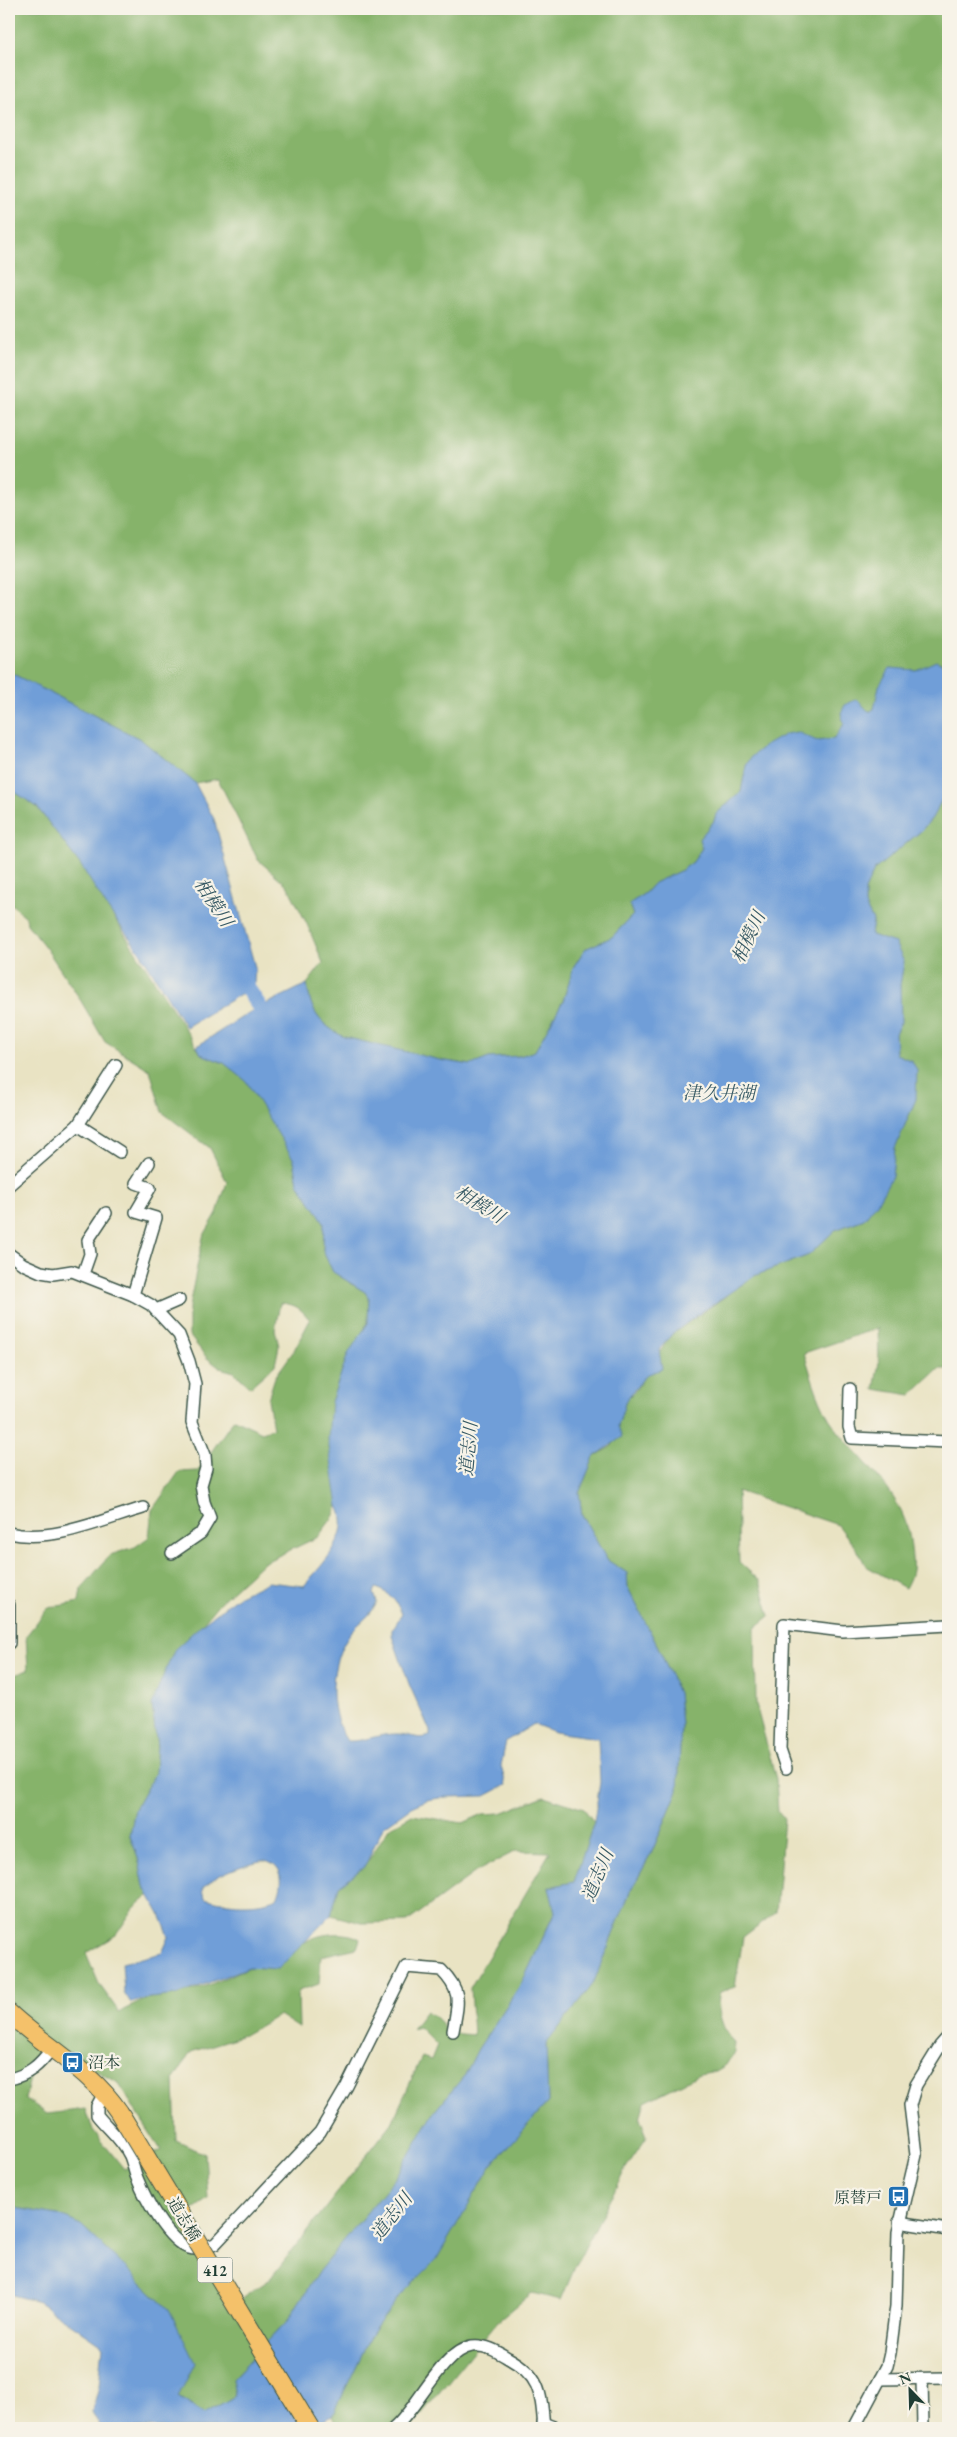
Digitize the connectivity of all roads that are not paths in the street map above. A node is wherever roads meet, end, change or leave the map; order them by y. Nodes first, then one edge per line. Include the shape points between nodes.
1 (116, 1065) dead end
2 (78, 1125) junction
3 (120, 1152) dead end
4 (149, 1163) dead end
5 (9, 1185) edge
6 (106, 1213) dead end
7 (9, 1254) edge
8 (83, 1274) junction
9 (133, 1295) junction
10 (179, 1300) dead end
11 (156, 1310) junction
12 (850, 1389) dead end
13 (948, 1442) edge
14 (143, 1508) dead end
15 (9, 1533) edge
16 (172, 1553) dead end
17 (9, 1605) edge
18 (948, 1625) edge
19 (9, 1643) edge
20 (786, 1768) dead end
21 (9, 2013) edge
22 (453, 2032) dead end
23 (948, 2038) edge
24 (51, 2049) junction
25 (9, 2079) edge
26 (104, 2093) junction
27 (899, 2222) junction
28 (948, 2230) edge
29 (922, 2378) junction
30 (948, 2378) edge
31 (880, 2379) junction
32 (544, 2426) edge
33 (310, 2428) edge
34 (394, 2428) edge
35 (556, 2428) edge
36 (854, 2428) edge
37 (923, 2428) edge

1 - 2 street
2 - 3 street
2 - 5 street
4 - 9 street via 136,1183 150,1188 136,1212 156,1218
6 - 8 street via 88,1240 90,1254
7 - 8 street via 22,1264 42,1272
8 - 9 street
9 - 11 street
10 - 11 street
11 - 16 street via 179,1335 195,1384 192,1422 205,1455 206,1468 200,1485 210,1518 201,1533
12 - 13 street via 849,1427 852,1438
14 - 15 street via 68,1530 39,1534
17 - 19 street
18 - 20 street via 843,1631 784,1624 780,1750
21 - 24 highway, 412
22 - 26 street via 458,1996 450,1979 441,1970 406,1967 347,2086 320,2132 215,2244 202,2249 188,2248 172,2237 151,2206 130,2157 117,2135 97,2114 97,2106
23 - 27 street via 927,2066 913,2095 910,2114 916,2156
24 - 25 street via 43,2062 24,2076
24 - 26 highway, 412
26 - 33 highway, 道志橋 / 412, bridge via 119,2112
27 - 28 street
27 - 31 street via 896,2306 887,2366
29 - 30 street
29 - 31 street
29 - 37 street
31 - 36 street
32 - 34 street via 540,2394 529,2372 498,2352 474,2346 461,2350 447,2363
32 - 35 street

